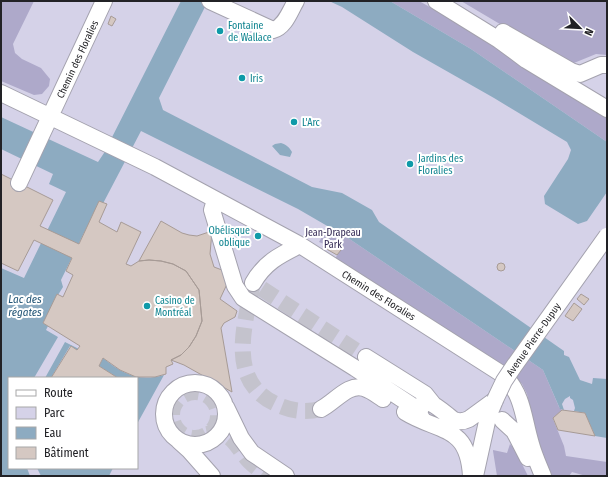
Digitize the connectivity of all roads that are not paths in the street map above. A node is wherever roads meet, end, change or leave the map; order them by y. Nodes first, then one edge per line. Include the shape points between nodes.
1 (104, 1) edge
2 (436, 1) edge
3 (450, 1) edge
4 (296, 2) edge
5 (215, 4) edge
6 (502, 37) junction
7 (607, 65) edge
8 (1, 93) edge
9 (607, 109) edge
10 (48, 120) junction
11 (19, 183) dead end
12 (215, 200) junction
13 (607, 236) edge
14 (300, 245) junction
15 (253, 283) dead end
16 (366, 357) tunnel mouth
17 (495, 400) junction
18 (223, 401) junction
19 (321, 409) tunnel mouth
20 (426, 412) junction
21 (502, 420) dead end
22 (173, 436) junction
23 (480, 452) junction
24 (542, 474) edge
25 (212, 476) edge
26 (286, 476) edge
27 (471, 476) edge
28 (475, 476) edge
29 (486, 476) edge

1 - 10 street, Chemin des Floralies
2 - 6 street
3 - 6 street via 468,9
4 - 5 street via 279,29 273,30
6 - 7 street via 580,74
6 - 9 street via 526,60
8 - 10 street
10 - 11 street, Chemin des Floralies
10 - 12 street, Chemin des Floralies via 95,138
12 - 14 street, Chemin des Floralies
12 - 20 street via 212,210 235,286 243,298
13 - 17 street, Avenue Pierre-Dupuy, bridge via 514,366
14 - 15 street via 271,261
14 - 24 street, Chemin des Floralies via 505,376 520,398 531,446
16 - 20 street via 425,394
17 - 20 street via 469,419 458,421
17 - 23 street, Avenue Pierre-Dupuy
18 - 22 street via 226,407 226,420 216,438 198,445 184,444
18 - 22 street via 218,393 201,383 194,382 177,389 166,403 164,412 165,421
18 - 26 street via 252,453
19 - 20 street via 350,388 358,387 368,390 407,414
20 - 27 street via 464,446
21 - 24 street via 514,431 526,454
22 - 25 street
23 - 28 street, Avenue Pierre-Dupuy
23 - 29 street, Avenue Pierre-Dupuy

